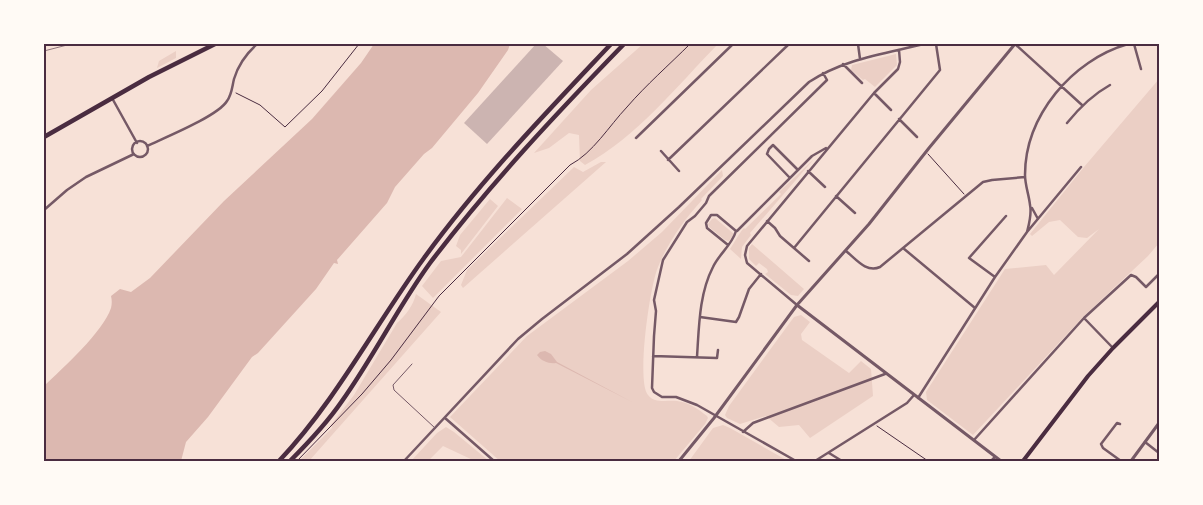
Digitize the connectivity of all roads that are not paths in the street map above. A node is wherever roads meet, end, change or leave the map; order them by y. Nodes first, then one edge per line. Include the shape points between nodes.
1 (215, 44) edge
2 (257, 44) edge
3 (611, 44) edge
4 (624, 44) edge
5 (733, 44) edge
6 (789, 44) edge
7 (858, 44) edge
8 (924, 44) edge
9 (936, 44) edge
10 (1015, 44) edge
11 (1128, 44) edge
12 (1134, 44) edge
13 (899, 50) junction
14 (860, 59) junction
15 (842, 64) junction
16 (1141, 69) dead end
17 (823, 73) junction
18 (862, 82) dead end
19 (1110, 85) dead end
20 (1062, 86) junction
21 (874, 93) junction
22 (112, 98) junction
23 (1082, 105) junction
24 (891, 110) dead end
25 (900, 118) junction
26 (1067, 123) dead end
27 (44, 137) edge
28 (917, 137) dead end
29 (636, 138) dead end
30 (137, 143) junction
31 (147, 146) junction
32 (829, 146) junction
33 (661, 150) dead end
34 (134, 154) junction
35 (668, 160) junction
36 (1081, 167) dead end
37 (798, 170) junction
38 (679, 171) dead end
39 (808, 171) junction
40 (1025, 177) junction
41 (790, 178) junction
42 (825, 187) dead end
43 (836, 196) junction
44 (1031, 207) junction
45 (44, 210) edge
46 (855, 213) dead end
47 (1006, 216) dead end
48 (1038, 219) junction
49 (767, 221) junction
50 (736, 232) junction
51 (1027, 232) junction
52 (728, 245) junction
53 (794, 248) junction
54 (903, 248) junction
55 (846, 251) junction
56 (809, 261) dead end
57 (761, 274) junction
58 (1159, 274) edge
59 (995, 277) junction
60 (1159, 302) edge
61 (796, 305) junction
62 (975, 308) junction
63 (700, 316) junction
64 (1084, 318) junction
65 (1113, 348) junction
66 (718, 350) dead end
67 (653, 356) junction
68 (697, 357) junction
69 (412, 364) dead end
70 (885, 374) junction
71 (914, 395) junction
72 (918, 398) junction
73 (715, 416) junction
74 (444, 418) junction
75 (1159, 423) edge
76 (1120, 424) dead end
77 (435, 428) junction
78 (743, 432) junction
79 (974, 440) junction
80 (1145, 442) junction
81 (829, 453) junction
82 (1159, 454) edge
83 (995, 456) junction
84 (279, 461) edge
85 (290, 461) edge
86 (404, 461) edge
87 (494, 461) edge
88 (679, 461) edge
89 (796, 461) edge
90 (815, 461) edge
91 (842, 461) edge
92 (991, 461) edge
93 (1001, 461) edge
94 (1023, 461) edge
95 (1121, 461) edge
96 (1131, 461) edge

1 - 22 main road
2 - 31 street via 239,65 232,92 217,112
3 - 84 main road via 507,154 460,211 399,292 323,408
4 - 85 main road via 535,138 472,211 411,290 342,401
5 - 29 street
6 - 35 street
7 - 14 street
8 - 13 street
9 - 25 street via 940,70
10 - 20 street
10 - 55 street
11 - 20 street via 1104,53 1082,67
12 - 16 street
13 - 14 street
13 - 21 street via 898,69
14 - 15 street
15 - 17 street
15 - 18 street
17 - 67 street via 827,80 709,196 687,222 663,260 654,300
17 - 74 street via 809,82 627,254 518,339
19 - 23 street
20 - 23 street
20 - 40 street via 1037,123 1026,158
21 - 24 street
21 - 32 street
22 - 27 main road
22 - 30 street
23 - 26 street
25 - 28 street
25 - 43 street
30 - 31 street
30 - 34 street via 133,146
31 - 34 street via 148,151 143,157
32 - 37 street
32 - 39 street
33 - 35 street
34 - 45 street via 86,177
35 - 38 street
36 - 48 street
37 - 41 street
37 - 41 street via 773,145 769,149 767,154
39 - 42 street
39 - 49 street
40 - 44 street
40 - 54 street via 983,182
41 - 50 street
43 - 46 street
43 - 53 street
44 - 48 street
44 - 51 street
47 - 59 street via 969,258
48 - 51 street
49 - 53 street
49 - 57 street via 745,250 747,263
50 - 52 street
50 - 52 street via 717,215 711,215 706,222 707,228
51 - 59 street
52 - 63 street via 713,265
53 - 56 street
54 - 55 street via 874,270
54 - 62 street
55 - 61 street
57 - 61 street
57 - 63 street via 749,289 736,322
58 - 64 street via 1146,287 1131,275
59 - 62 street
60 - 65 main road
61 - 70 street
61 - 73 street
62 - 72 street
63 - 68 street
64 - 65 street
64 - 79 street
65 - 94 main road
66 - 68 street via 717,358
67 - 68 street
67 - 73 street via 654,392 697,405
69 - 77 lane via 393,385 394,390
70 - 71 street
70 - 78 street via 753,424
71 - 72 street
71 - 81 street via 907,403
72 - 79 street
73 - 78 street
73 - 88 street
74 - 77 street
74 - 87 street
75 - 80 street
76 - 95 street via 1117,423 1101,444
77 - 86 street
78 - 89 street
79 - 83 street
80 - 82 street
80 - 96 street
81 - 90 street
81 - 91 street
83 - 92 street
83 - 93 street

